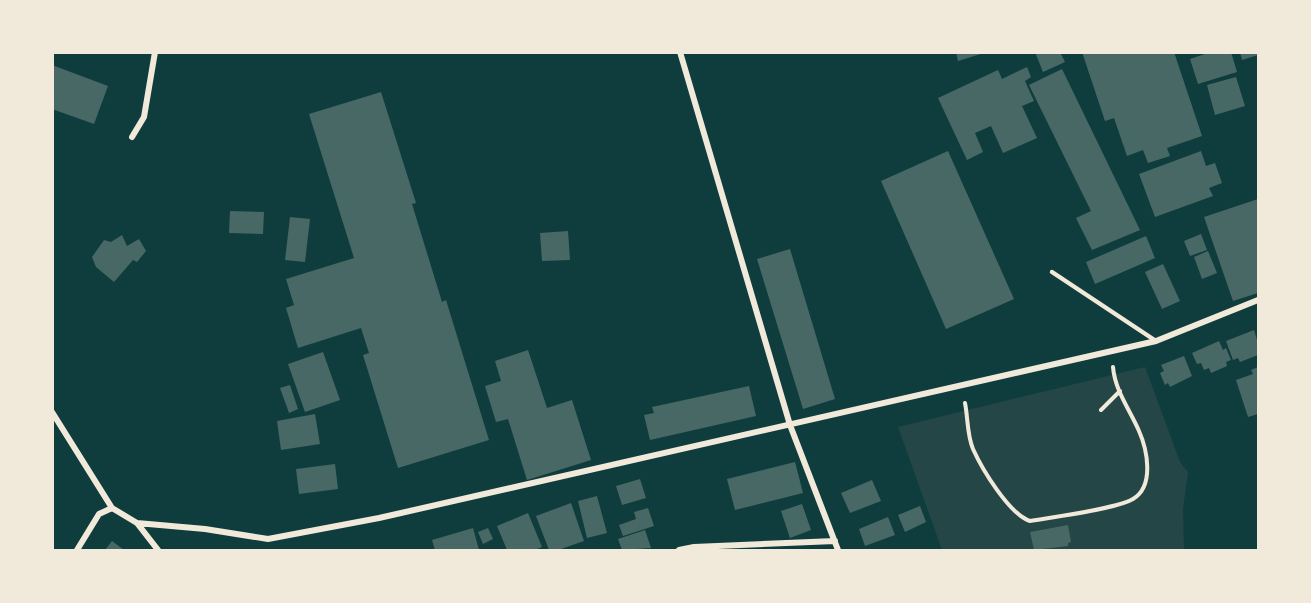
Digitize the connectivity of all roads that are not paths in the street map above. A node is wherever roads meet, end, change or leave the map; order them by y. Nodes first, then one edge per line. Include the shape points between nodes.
1 (155, 52) edge
2 (680, 52) edge
3 (132, 137) dead end
4 (1052, 272) dead end
5 (1258, 300) edge
6 (1156, 341) junction
7 (52, 412) edge
8 (790, 425) junction
9 (112, 508) junction
10 (136, 523) junction
11 (834, 541) junction
12 (76, 550) edge
13 (158, 550) edge
14 (679, 550) edge
15 (838, 550) edge

1 - 3 street via 144,117
2 - 8 street
4 - 6 lane
5 - 6 street
6 - 8 street
7 - 9 street
8 - 10 street via 379,518 268,539
8 - 11 street
9 - 10 street
9 - 12 street via 99,514
10 - 13 street
11 - 14 street
11 - 15 street

